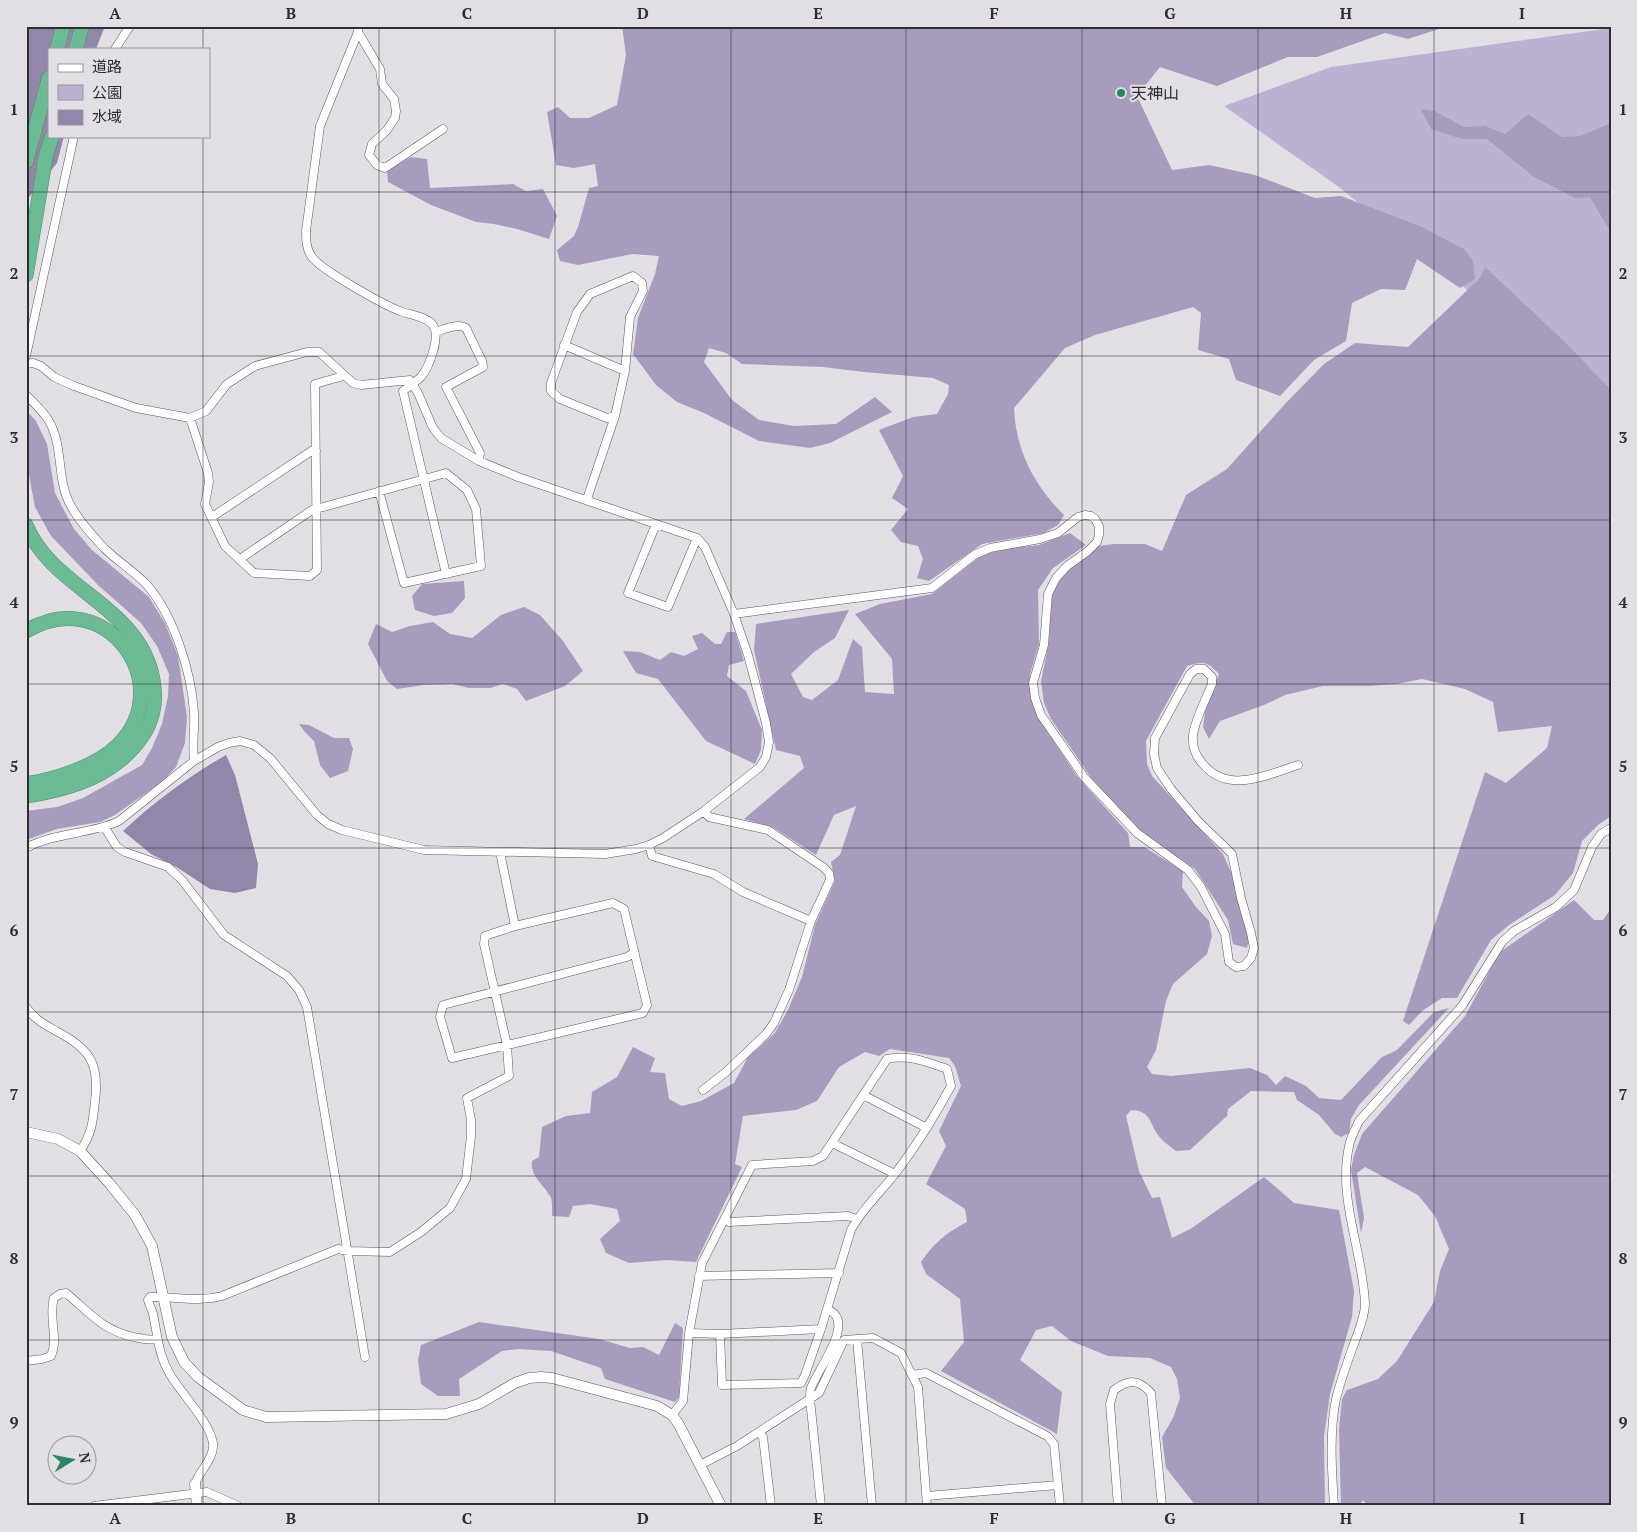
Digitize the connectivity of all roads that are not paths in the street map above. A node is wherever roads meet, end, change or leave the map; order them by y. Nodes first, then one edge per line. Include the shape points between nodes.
1 (63, 26) edge
2 (82, 26) edge
3 (130, 26) edge
4 (358, 29) edge
5 (57, 48) edge
6 (76, 48) edge
7 (116, 48) edge
8 (48, 82) edge
9 (443, 129) dead end
10 (51, 138) edge
11 (74, 138) edge
12 (46, 155) junction
13 (26, 162) edge
14 (26, 236) edge
15 (26, 275) edge
16 (436, 332) junction
17 (564, 345) junction
18 (26, 356) edge
19 (26, 364) edge
20 (625, 371) junction
21 (343, 374) junction
22 (413, 384) junction
23 (26, 395) edge
24 (615, 416) junction
25 (190, 418) junction
26 (316, 451) junction
27 (479, 461) junction
28 (424, 479) junction
29 (379, 491) junction
30 (587, 499) junction
31 (316, 509) junction
32 (212, 517) junction
33 (656, 524) junction
34 (26, 525) edge
35 (698, 538) junction
36 (240, 559) junction
37 (446, 574) junction
38 (734, 614) junction
39 (26, 631) edge
40 (194, 761) junction
41 (1298, 765) dead end
42 (26, 784) edge
43 (26, 796) edge
44 (704, 811) junction
45 (105, 828) junction
46 (1611, 828) edge
47 (649, 845) junction
48 (26, 848) edge
49 (500, 852) junction
50 (811, 921) junction
51 (516, 926) junction
52 (634, 953) junction
53 (496, 991) junction
54 (26, 1008) edge
55 (507, 1045) junction
56 (703, 1090) dead end
57 (863, 1095) junction
58 (927, 1128) junction
59 (26, 1132) edge
60 (832, 1143) junction
61 (80, 1151) junction
62 (895, 1174) junction
63 (725, 1219) junction
64 (856, 1219) junction
65 (348, 1251) junction
66 (839, 1273) junction
67 (699, 1276) junction
68 (162, 1297) junction
69 (827, 1309) junction
70 (821, 1329) junction
71 (689, 1333) junction
72 (720, 1334) junction
73 (156, 1339) junction
74 (857, 1339) junction
75 (365, 1357) dead end
76 (26, 1361) edge
77 (912, 1375) junction
78 (810, 1399) junction
79 (672, 1415) junction
80 (759, 1432) junction
81 (700, 1465) junction
82 (1058, 1485) junction
83 (195, 1489) junction
84 (926, 1496) junction
85 (136, 1503) edge
86 (94, 1506) edge
87 (197, 1506) edge
88 (238, 1506) edge
89 (721, 1506) edge
90 (771, 1506) edge
91 (821, 1506) edge
92 (872, 1506) edge
93 (927, 1506) edge
94 (1060, 1506) edge
95 (1118, 1506) edge
96 (1162, 1506) edge
97 (1334, 1506) edge

1 - 5 highway
2 - 6 highway
3 - 7 street
4 - 9 street via 380,69 382,84 394,98 396,111 387,130 372,144 369,154 377,165 385,168
4 - 16 street via 320,126 306,231 307,248 327,271 398,310 428,321
8 - 13 highway
10 - 12 highway
11 - 18 street
12 - 14 highway
12 - 15 highway
16 - 22 street via 427,368
16 - 27 street via 463,326 482,361 483,367 446,388 480,453
17 - 20 street
17 - 20 street via 576,312 590,294 633,276 642,283 642,291 630,317
17 - 24 street via 551,391 560,399 607,418
19 - 25 street via 41,366 54,377 74,386 136,408
20 - 24 street
21 - 22 street via 361,385 401,380 410,380
21 - 25 street via 319,352 265,362 235,378 206,411
21 - 26 street via 315,384
22 - 27 street via 441,438
22 - 28 street via 403,391
23 - 40 street via 49,422 56,440 62,481 70,504 82,523 146,584 171,622 180,642 194,711
24 - 30 street
25 - 32 street via 208,473 205,504
26 - 31 street
26 - 32 street
27 - 30 street
28 - 29 street
28 - 37 street
28 - 37 street via 446,473 467,490 476,509 481,566
29 - 31 street
29 - 37 street via 404,583
30 - 33 street
31 - 36 street
31 - 36 street via 316,570 310,576 254,573
32 - 36 street via 225,546
33 - 35 street
33 - 35 street via 628,593 668,607
34 - 43 highway via 52,564 123,622 148,658 155,695 147,729 136,746 118,763 79,784
35 - 38 street
38 - 41 street via 932,588 974,555 990,548 1058,533 1078,517 1091,516 1099,526 1097,542 1066,566 1048,594 1044,645 1033,682 1035,698 1042,716 1084,777 1137,833 1188,870 1201,887 1226,934 1229,962 1236,967 1244,966 1254,948 1232,854 1198,821 1157,768 1155,738 1190,674 1196,669 1204,669 1212,677 1212,684 1194,732 1193,744 1196,756 1205,768 1215,776 1248,781
38 - 44 street via 748,655 769,742 760,767
39 - 42 highway via 45,622 77,618 108,629 125,647 136,668 140,699 137,717 119,745 104,756 60,776
40 - 45 street via 119,821
40 - 49 street via 229,743 240,741 254,745 270,758 328,824 424,850
44 - 47 street
44 - 50 street via 709,818 768,830 823,867 830,880
45 - 48 street via 53,837
45 - 65 street via 117,847 125,852 168,867 182,880 224,935 287,976 299,990 306,1007
46 - 97 street via 1601,834 1592,847 1574,890 1556,907 1514,931 1502,942 1462,1006 1359,1121 1350,1142 1346,1181 1348,1203 1365,1307 1336,1401 1331,1453
47 - 49 street via 605,854
47 - 50 street via 652,856 714,874 743,892
49 - 51 street
50 - 56 street via 789,990 774,1023 726,1072
51 - 52 street via 612,903 624,909
51 - 53 street via 485,936 484,944
52 - 53 street via 627,958
52 - 55 street via 647,1005 643,1013
53 - 55 street
53 - 55 street via 443,1005 440,1017 452,1058
54 - 61 street via 39,1022 84,1050 94,1067 97,1086 93,1121 89,1139
55 - 65 street via 509,1076 467,1098 471,1136 466,1179 450,1208 390,1252
57 - 58 street
57 - 58 street via 887,1059 923,1060 947,1069 951,1086
57 - 60 street
58 - 62 street
59 - 61 street via 58,1139
60 - 62 street
60 - 63 street via 823,1156 813,1161 752,1166
61 - 68 street via 115,1190 145,1232 152,1246
62 - 64 street
63 - 64 street via 728,1222 848,1216
63 - 67 street via 702,1263
64 - 66 street
65 - 68 street via 338,1249 210,1299
65 - 75 street
66 - 67 street
66 - 69 street
67 - 71 street
68 - 73 street via 150,1297 148,1300
68 - 79 street via 172,1337 184,1362 198,1377 243,1410 266,1417 446,1414 479,1404 515,1383 541,1377 657,1406
69 - 70 street
69 - 78 street via 835,1313 838,1328 810,1389
70 - 72 street
70 - 72 street via 801,1383 722,1385
71 - 72 street
71 - 79 street via 683,1401
73 - 76 street via 118,1333 96,1320 66,1293 60,1294 51,1305 54,1350 51,1356
73 - 83 street via 170,1375 208,1430 214,1445 208,1462 197,1476
74 - 77 street via 873,1338 901,1353
74 - 78 street via 844,1340 819,1393
74 - 92 street
77 - 82 street via 926,1373 1047,1436 1054,1444
77 - 84 street via 918,1387
78 - 80 street
78 - 91 street
79 - 81 street
80 - 81 street
80 - 90 street
81 - 89 street
82 - 84 street
82 - 94 street
83 - 85 street
83 - 87 street
83 - 88 street
84 - 93 street
85 - 86 street
95 - 96 street via 1110,1404 1114,1390 1128,1382 1138,1382 1151,1392

